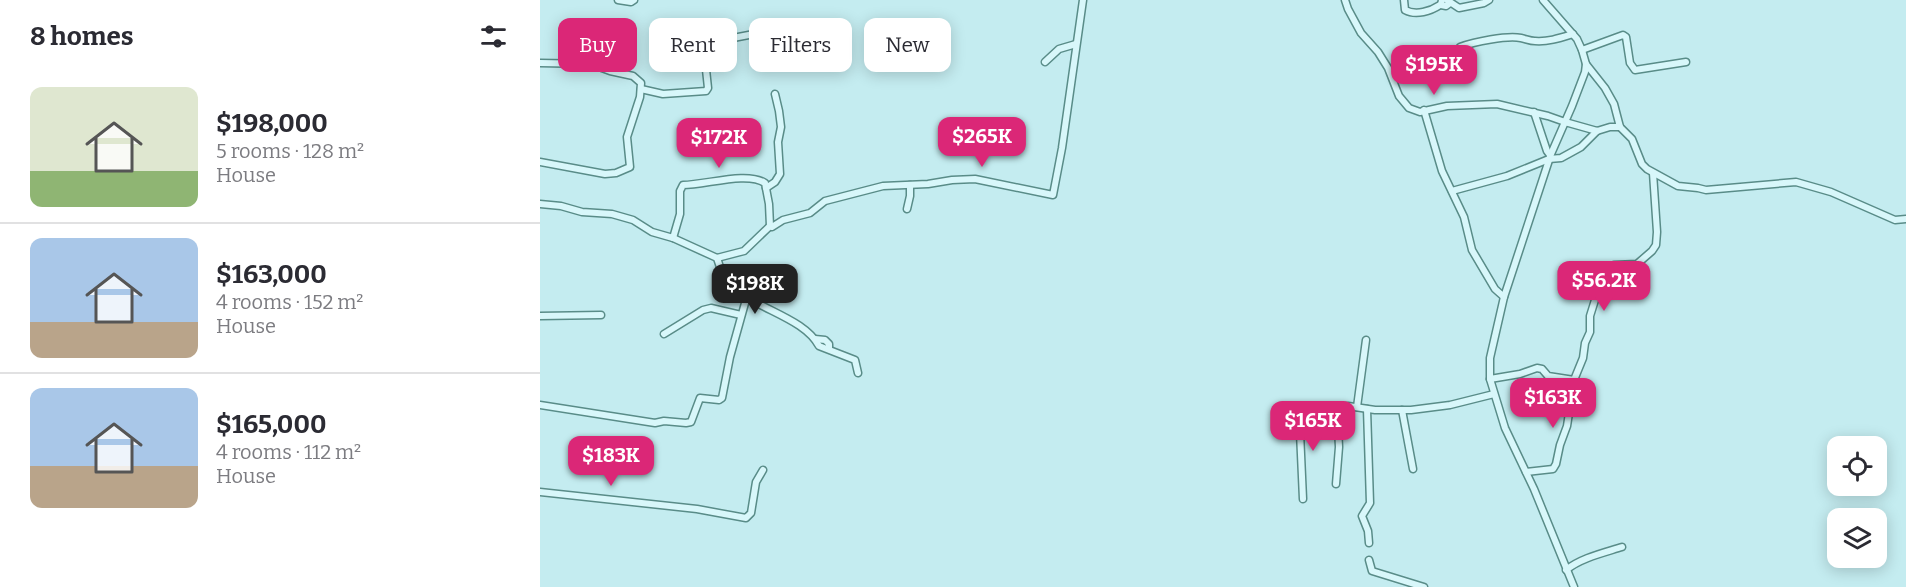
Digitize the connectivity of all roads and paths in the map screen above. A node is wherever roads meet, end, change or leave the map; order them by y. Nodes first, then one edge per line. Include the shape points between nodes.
1 (618, 0) edge
2 (634, 0) edge
3 (1083, 0) edge
4 (1345, 0) edge
5 (1404, 0) edge
6 (1489, 0) edge
7 (1543, 0) edge
8 (1448, 1) edge
9 (1441, 2) edge
10 (1573, 34) junction
11 (749, 35) edge
12 (1076, 44) junction
13 (1460, 47) dead end
14 (1582, 50) junction
15 (1045, 62) dead end
16 (1686, 62) dead end
17 (540, 63) edge
18 (1586, 64) junction
19 (641, 89) junction
20 (775, 94) dead end
21 (1424, 110) junction
22 (1534, 112) junction
23 (1564, 123) junction
24 (1620, 127) junction
25 (1597, 131) junction
26 (1550, 157) junction
27 (540, 162) edge
28 (1653, 173) junction
29 (910, 185) junction
30 (766, 188) junction
31 (1452, 191) junction
32 (540, 204) edge
33 (907, 209) dead end
34 (1906, 219) edge
35 (770, 226) junction
36 (673, 238) junction
37 (717, 258) junction
38 (747, 296) junction
39 (1504, 297) junction
40 (601, 315) dead end
41 (741, 315) junction
42 (540, 316) edge
43 (664, 334) dead end
44 (1366, 340) dead end
45 (858, 373) dead end
46 (1490, 379) junction
47 (1574, 380) junction
48 (1494, 394) junction
49 (540, 405) edge
50 (1337, 407) junction
51 (1358, 407) junction
52 (1367, 409) junction
53 (1402, 410) junction
54 (763, 470) dead end
55 (1413, 470) dead end
56 (1526, 472) junction
57 (1336, 484) dead end
58 (540, 492) edge
59 (1303, 499) dead end
60 (1369, 543) dead end
61 (1622, 548) dead end
62 (1369, 560) dead end
63 (1566, 570) junction
64 (1424, 587) edge
65 (1574, 587) edge

1 - 2 street
3 - 12 street
4 - 21 street via 1361,33 1388,68 1399,96 1409,108
5 - 9 street via 1405,10 1410,12 1435,9
6 - 8 street via 1459,8
7 - 10 street
8 - 9 street via 1446,6
10 - 13 street via 1542,41 1487,40
10 - 14 street
11 - 19 street via 707,40 706,91 663,93
12 - 15 street via 1059,48
12 - 29 street via 1053,195 975,179
14 - 16 street via 1623,34 1635,70
14 - 18 street
17 - 19 street via 591,64 633,76 641,83
18 - 23 street
18 - 24 street via 1614,104
19 - 27 street via 627,137 630,166 605,174
20 - 30 street via 781,128 780,174
21 - 22 street via 1497,104
21 - 31 street
22 - 23 street
22 - 26 street
23 - 25 street
23 - 26 street
24 - 25 street
24 - 28 street via 1632,140 1642,164
25 - 26 street via 1581,147 1561,158
26 - 31 street via 1507,176
26 - 39 street
28 - 34 street via 1678,186 1706,190 1796,182 1831,192 1895,220
28 - 47 street via 1656,245 1637,264 1605,268
29 - 33 street
29 - 35 street via 883,186 825,201 810,213
30 - 35 street
30 - 36 street via 765,183 754,178 683,185
31 - 39 street via 1464,217 1472,250
32 - 36 street via 612,214
35 - 37 street via 744,251
36 - 37 street
37 - 38 street via 725,277
38 - 41 street
38 - 45 street via 815,339 825,340 829,349 855,360
39 - 46 street via 1490,358
40 - 42 street
41 - 43 street via 711,308
41 - 49 street via 722,398 700,398 691,422 655,423
44 - 51 street
46 - 47 street via 1537,368 1548,376
46 - 48 street
47 - 56 street via 1556,464 1553,469
48 - 53 street via 1450,405
48 - 56 street
50 - 51 street
50 - 57 street
50 - 59 street via 1299,410
51 - 52 street
52 - 53 street
52 - 60 street via 1370,503 1362,516
53 - 55 street
54 - 58 street via 756,482 751,513 746,518
56 - 63 street
61 - 63 street via 1585,559
62 - 64 street via 1372,572
63 - 65 street

